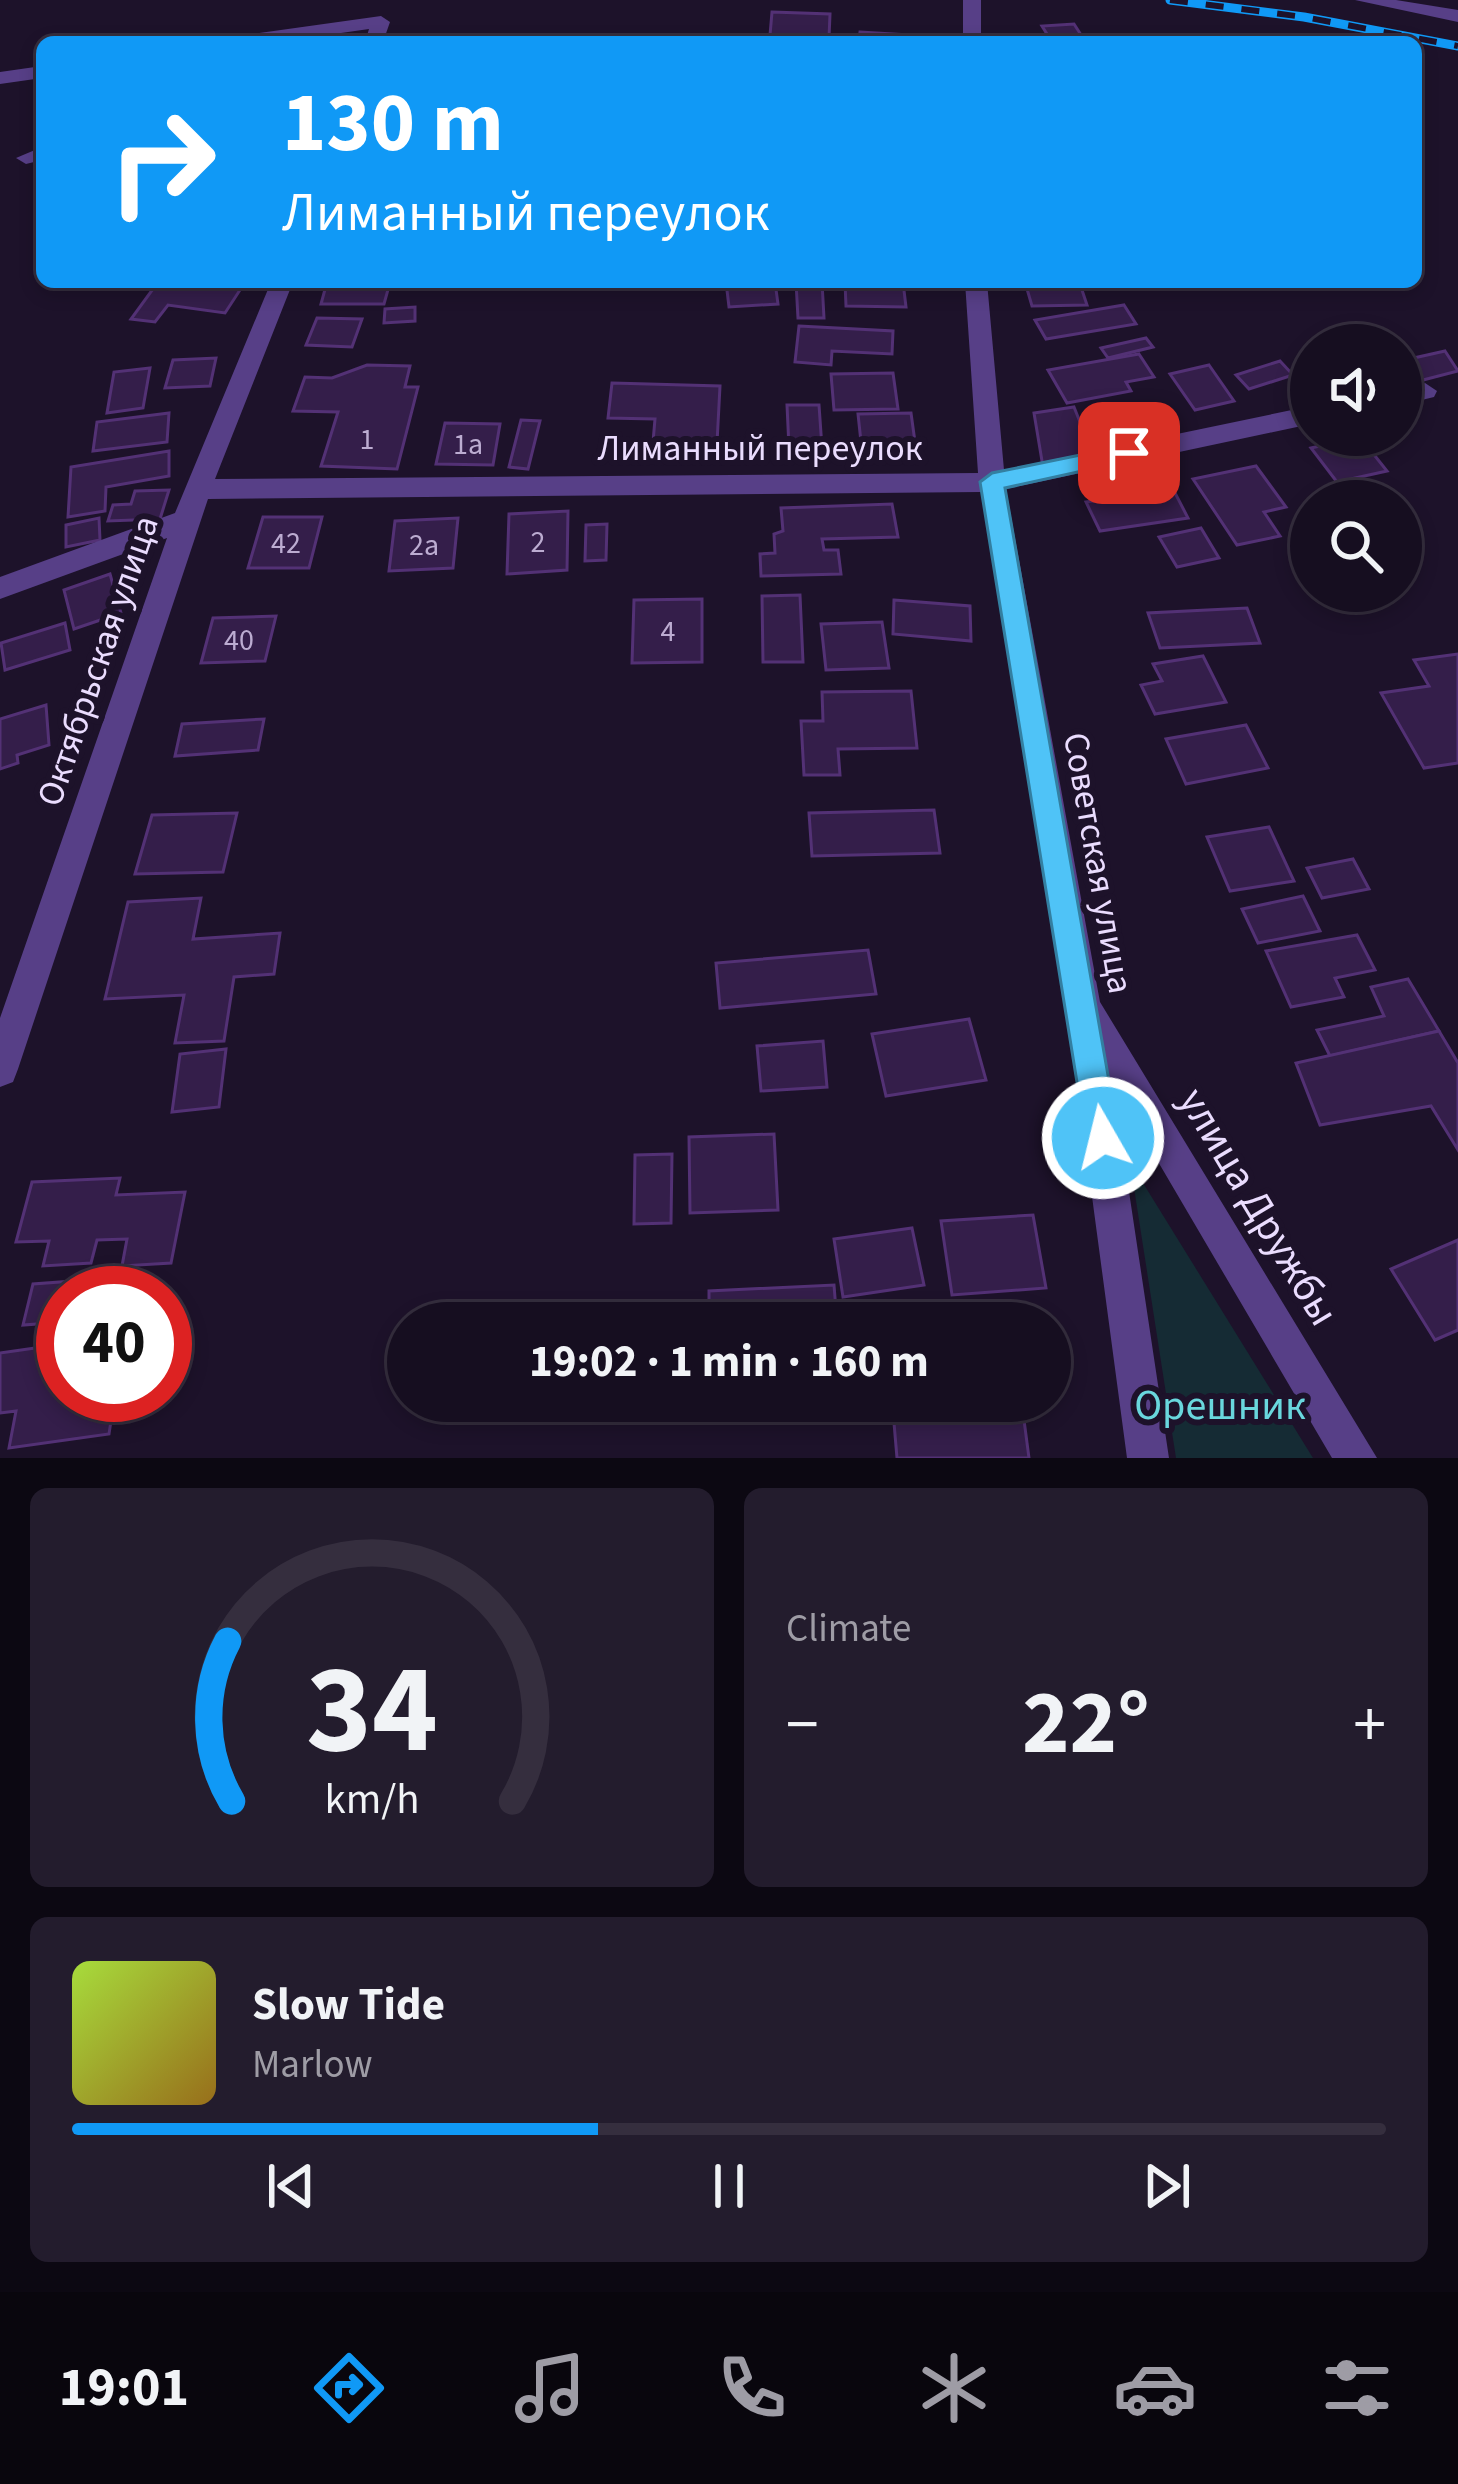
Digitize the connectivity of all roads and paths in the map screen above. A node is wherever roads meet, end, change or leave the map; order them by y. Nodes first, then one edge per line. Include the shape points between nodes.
1 (972, 0) edge
2 (1364, 0) edge
3 (1452, 15) edge
4 (281, 36) edge
5 (376, 36) edge
6 (972, 36) edge
7 (36, 74) edge
8 (0, 78) edge
9 (280, 288) edge
10 (976, 288) edge
11 (1290, 419) edge
12 (992, 482) junction
13 (202, 489) junction
14 (186, 520) junction
15 (0, 588) edge
16 (1083, 1002) junction
17 (0, 1069) edge
18 (1148, 1458) edge
19 (1356, 1458) edge

1 - 6 street
2 - 3 street
4 - 5 street via 382,22
7 - 8 street
9 - 13 street, Октябрьская улица
10 - 12 street, Советская улица
11 - 12 street, Лиманный переулок
12 - 13 street, Лиманный переулок
12 - 16 street, Советская улица
13 - 14 street, Октябрьская улица
14 - 15 street
14 - 17 street, Октябрьская улица
16 - 18 street, Советская улица
16 - 19 street, улица Дружбы

